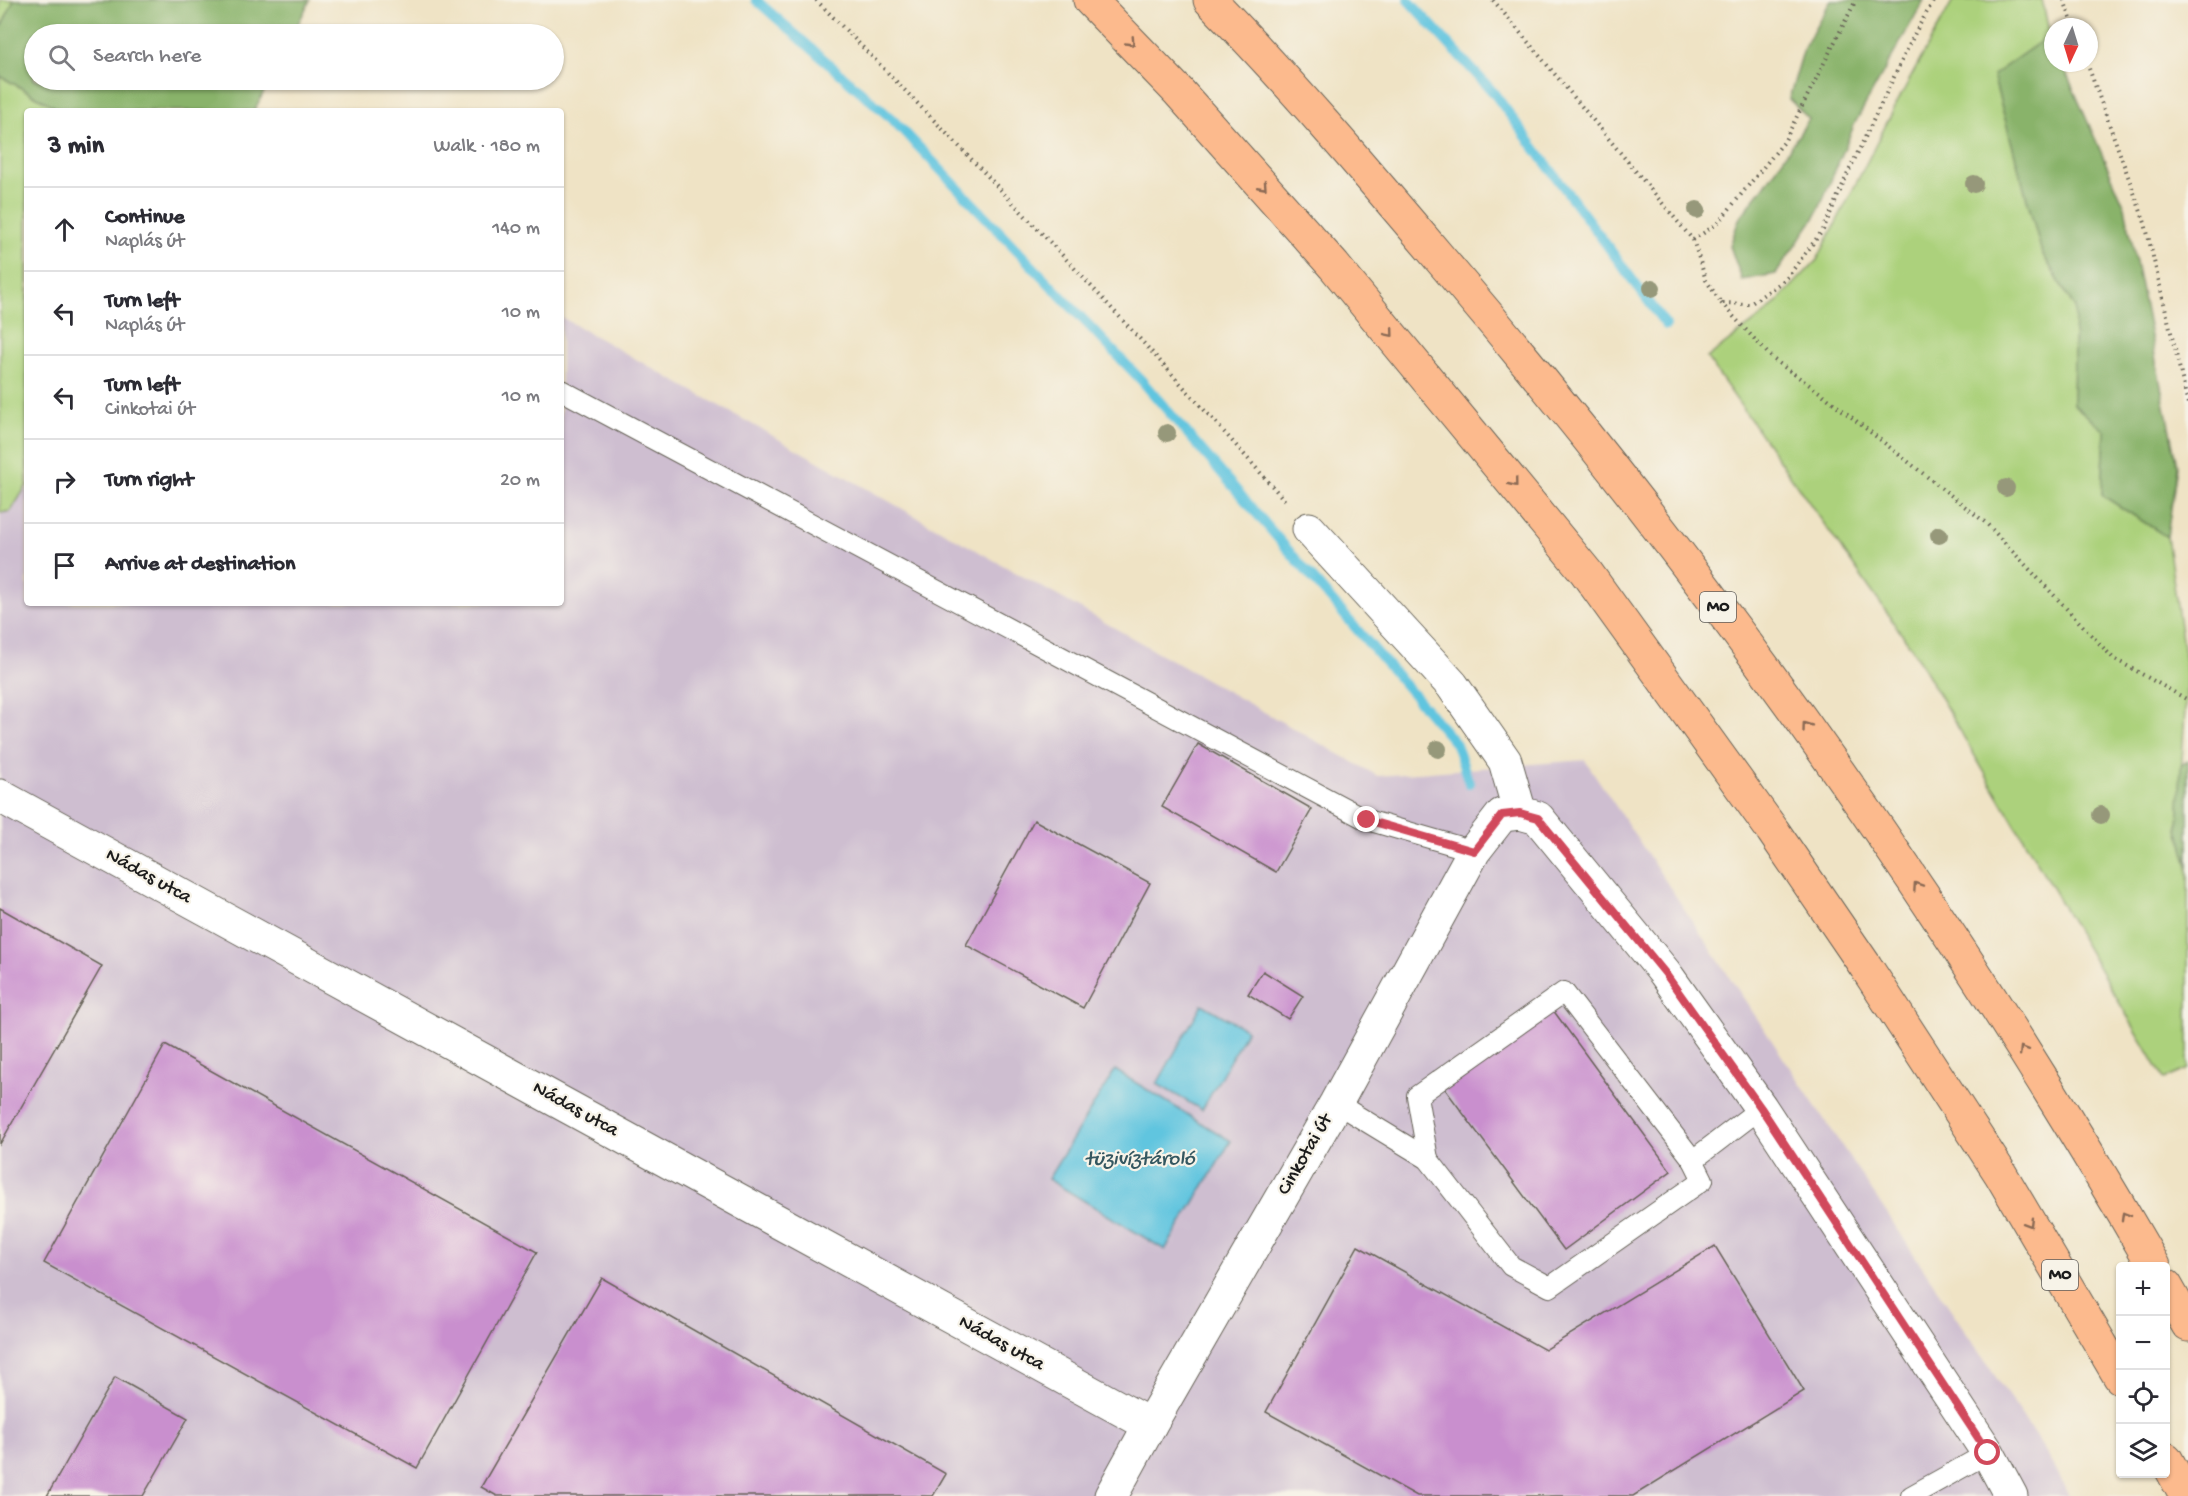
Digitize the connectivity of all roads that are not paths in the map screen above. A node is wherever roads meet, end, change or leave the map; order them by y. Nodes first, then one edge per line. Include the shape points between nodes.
1 (1090, 0) edge
2 (1210, 0) edge
3 (564, 392) edge
4 (1310, 529) road end
5 (0, 796) edge
6 (1511, 814) junction
7 (1474, 851) junction
8 (1336, 1103) junction
9 (1761, 1108) junction
10 (1428, 1159) junction
11 (1693, 1160) junction
12 (2152, 1262) edge
13 (2170, 1293) edge
14 (2188, 1325) edge
15 (2117, 1370) edge
16 (1150, 1425) junction
17 (1988, 1453) junction
18 (2170, 1466) edge
19 (1111, 1496) edge
20 (1911, 1496) edge
21 (2011, 1496) edge
22 (2186, 1496) edge

1 -> 15 highway, M0 via 1178,91 1334,266 1586,572 1866,967 2000,1173
12 -> 2 highway, M0 via 2091,1157 1950,935 1856,795 1753,653 1533,369 1398,210
3 - 7 lane via 1367,820
4 - 6 street via 1452,685 1505,761
5 - 16 street, Nádas utca
6 - 7 street, Cinkotai út
6 - 9 street via 1538,818 1650,955
7 - 8 street, Cinkotai út
8 - 10 lane
8 - 16 street, Cinkotai út
9 - 11 lane
9 - 17 street
10 - 11 lane via 1511,1266 1550,1287 1703,1180
10 - 11 lane via 1417,1096 1564,992
13 - 14 highway
16 - 19 street, Cinkotai út
17 - 20 lane
17 - 21 street
18 - 22 highway

